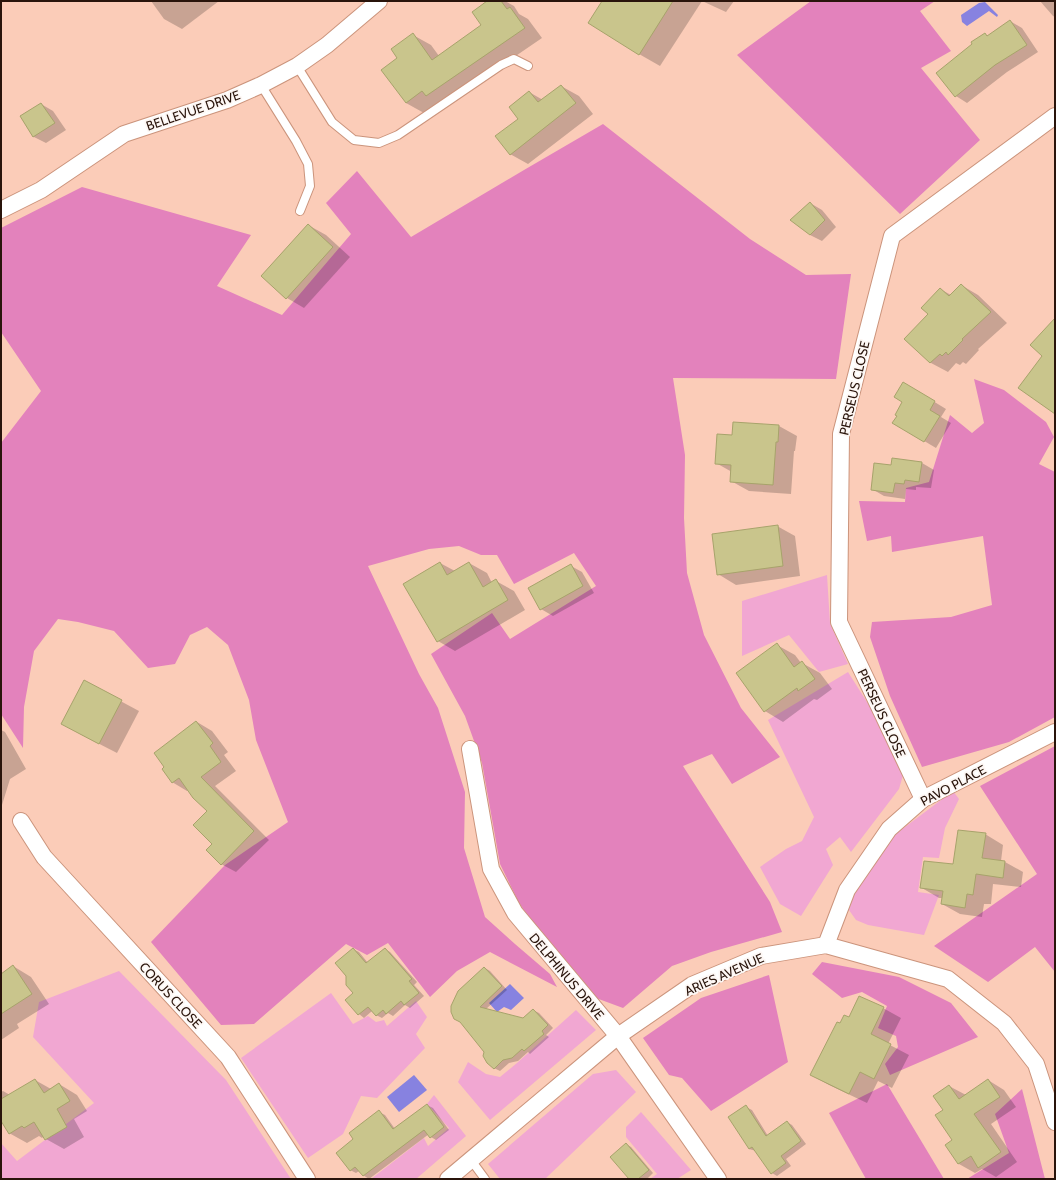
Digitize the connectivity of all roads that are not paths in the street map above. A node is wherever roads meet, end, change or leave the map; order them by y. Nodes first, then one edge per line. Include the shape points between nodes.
1 (379, 1) edge
2 (298, 66) junction
3 (528, 66) dead end
4 (261, 85) junction
5 (1055, 116) edge
6 (1, 210) edge
7 (300, 210) dead end
8 (1055, 732) edge
9 (470, 749) dead end
10 (923, 799) junction
11 (21, 821) dead end
12 (826, 945) junction
13 (618, 1036) junction
14 (1055, 1122) edge
15 (471, 1160) junction
16 (307, 1179) edge
17 (448, 1179) edge
18 (485, 1179) edge
19 (718, 1179) edge

1 - 2 street, BELLEVUE DRIVE
2 - 3 lane via 332,122 354,140 379,143 398,135 500,65 514,59
2 - 4 street, BELLEVUE DRIVE
4 - 6 street, BELLEVUE DRIVE via 227,100 124,134 41,190
4 - 7 lane via 308,164 310,186
5 - 10 street, PERSEUS CLOSE via 892,236 841,434 839,622
8 - 10 street, PAVO PLACE
9 - 13 street, DELPHINUS DRIVE via 491,869 515,913
10 - 12 street, PAVO PLACE via 889,829 847,890
11 - 16 street, CORUS CLOSE via 44,857 228,1056
12 - 13 street, ARIES AVENUE via 760,956 692,985
12 - 14 street, ARIES AVENUE via 948,979 1004,1023 1036,1064
13 - 15 street, ARIES AVENUE
13 - 19 street, DELPHINUS DRIVE
15 - 17 street, ARIES AVENUE
15 - 18 lane

